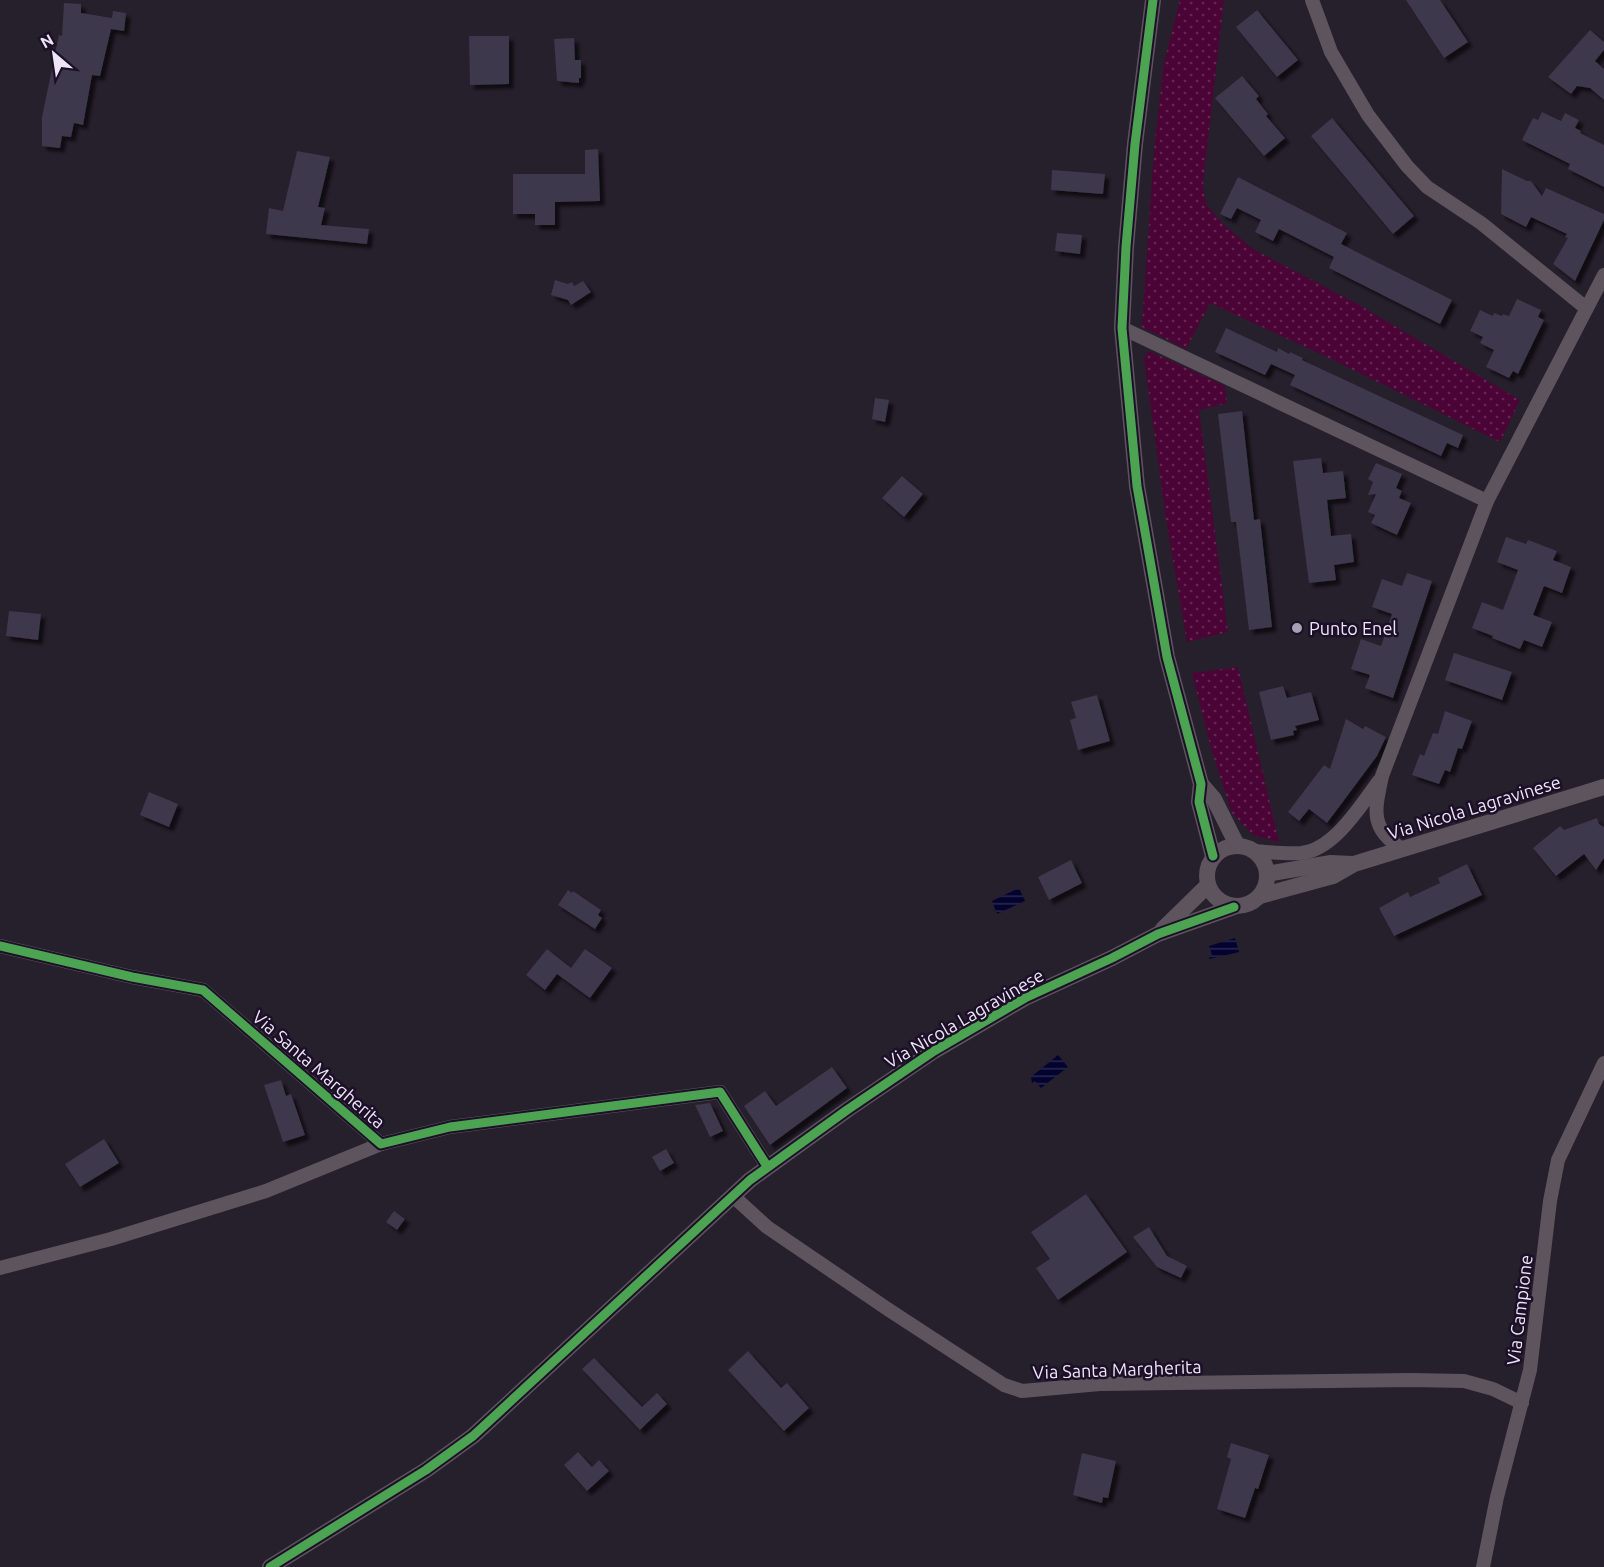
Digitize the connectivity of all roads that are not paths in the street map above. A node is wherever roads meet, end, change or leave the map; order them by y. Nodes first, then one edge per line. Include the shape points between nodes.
1 (1153, 0) edge
2 (1312, 0) edge
3 (1604, 275) edge
4 (1586, 308) junction
5 (1122, 328) junction
6 (1487, 501) junction
7 (1382, 776) junction
8 (1201, 784) junction
9 (1604, 787) edge
10 (1237, 845) junction
11 (1402, 849) junction
12 (1253, 851) junction
13 (1213, 856) junction
14 (1354, 864) junction
15 (1267, 874) junction
16 (1207, 886) junction
17 (1260, 896) junction
18 (1234, 907) junction
19 (1158, 934) junction
20 (0, 946) edge
21 (1604, 1063) edge
22 (381, 1144) junction
23 (767, 1166) junction
24 (733, 1196) junction
25 (0, 1268) edge
26 (1522, 1403) junction
27 (270, 1567) edge
28 (1483, 1567) edge

1 - 5 street via 1125,247
2 - 4 street via 1330,52 1368,115 1407,166 1427,187 1481,223
3 - 4 street
4 - 6 street
5 - 6 street
5 - 8 street via 1139,497 1167,657
6 - 7 street
7 - 11 street via 1376,818 1381,832
7 - 12 street via 1338,834 1317,848 1303,853
8 - 10 street via 1214,799
8 - 13 street via 1199,802
9 - 11 street, Via Nicola Lagravinese
10 - 12 street
10 - 13 street
11 - 14 street, Via Nicola Lagravinese
12 - 15 street via 1264,863
13 - 16 street via 1208,865
14 - 15 street, Via Nicola Lagravinese via 1330,863
14 - 17 street, Via Nicola Lagravinese via 1333,876
15 - 17 street
16 - 18 street via 1213,896
16 - 19 street, Via Nicola Lagravinese
17 - 18 street
18 - 19 street, Via Nicola Lagravinese
19 - 23 street, Via Nicola Lagravinese via 1025,998 934,1051
20 - 22 street, Via Santa Margherita via 203,990
21 - 26 street, Via Campione via 1558,1160 1530,1370
22 - 23 street, Via Santa Margherita via 450,1127 720,1092
22 - 25 street via 266,1191 111,1239
23 - 24 street, Via Nicola Lagravinese
24 - 26 street, Via Santa Margherita via 767,1227 889,1311 1004,1385 1022,1391 1100,1384 1411,1380 1464,1382 1493,1389
24 - 27 street, Via Nicola Lagravinese via 474,1436
26 - 28 street, Via Campione

